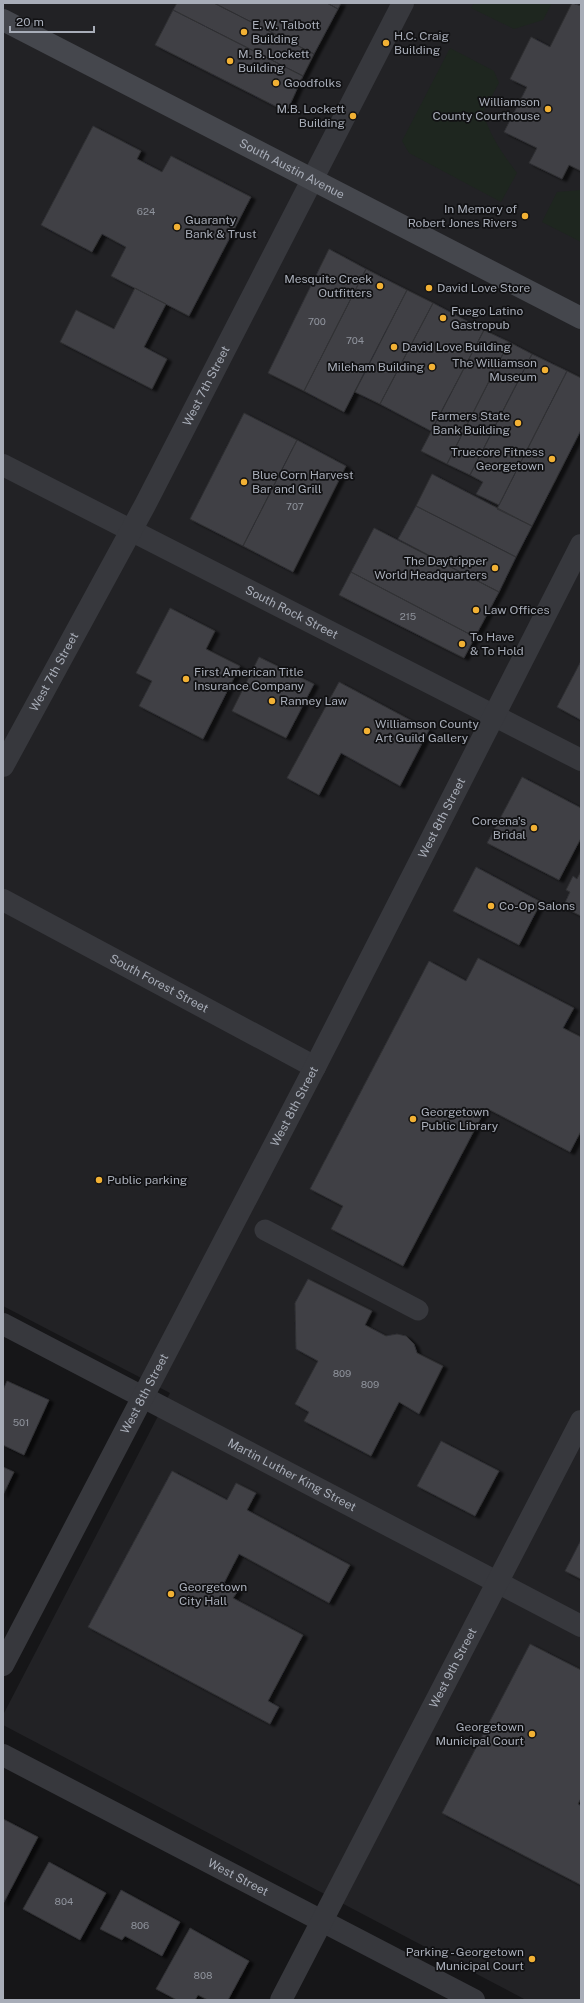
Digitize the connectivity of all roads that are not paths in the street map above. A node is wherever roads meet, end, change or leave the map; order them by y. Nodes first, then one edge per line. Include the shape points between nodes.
1 (403, 3) edge
2 (3, 20) edge
3 (313, 180) junction
4 (581, 318) edge
5 (3, 465) edge
6 (132, 530) junction
7 (581, 545) edge
8 (495, 715) junction
9 (581, 760) edge
10 (3, 766) edge
11 (3, 900) edge
12 (315, 1067) junction
13 (265, 1230) dead end
14 (418, 1310) dead end
15 (3, 1324) edge
16 (142, 1396) junction
17 (581, 1421) edge
18 (498, 1583) junction
19 (581, 1626) edge
20 (3, 1665) edge
21 (3, 1755) edge
22 (322, 1921) junction
23 (281, 2000) edge
24 (474, 2000) edge

1 - 3 street, West 7th Street
2 - 3 main road, South Austin Avenue
3 - 4 main road, South Austin Avenue
3 - 6 street, West 7th Street
5 - 6 street, South Rock Street
6 - 8 street, South Rock Street
6 - 10 street, West 7th Street
7 - 8 street, West 8th Street
8 - 9 street, South Rock Street
8 - 12 street, West 8th Street
11 - 12 street, South Forest Street
12 - 16 street, West 8th Street
13 - 14 street
15 - 16 street, Martin Luther King Street
16 - 18 street, Martin Luther King Street
16 - 20 street, West 8th Street
17 - 18 street, West 9th Street
18 - 19 street, Martin Luther King Street
18 - 22 street, West 9th Street
21 - 22 street, West Street
22 - 23 street, West 9th Street
22 - 24 street, West Street

